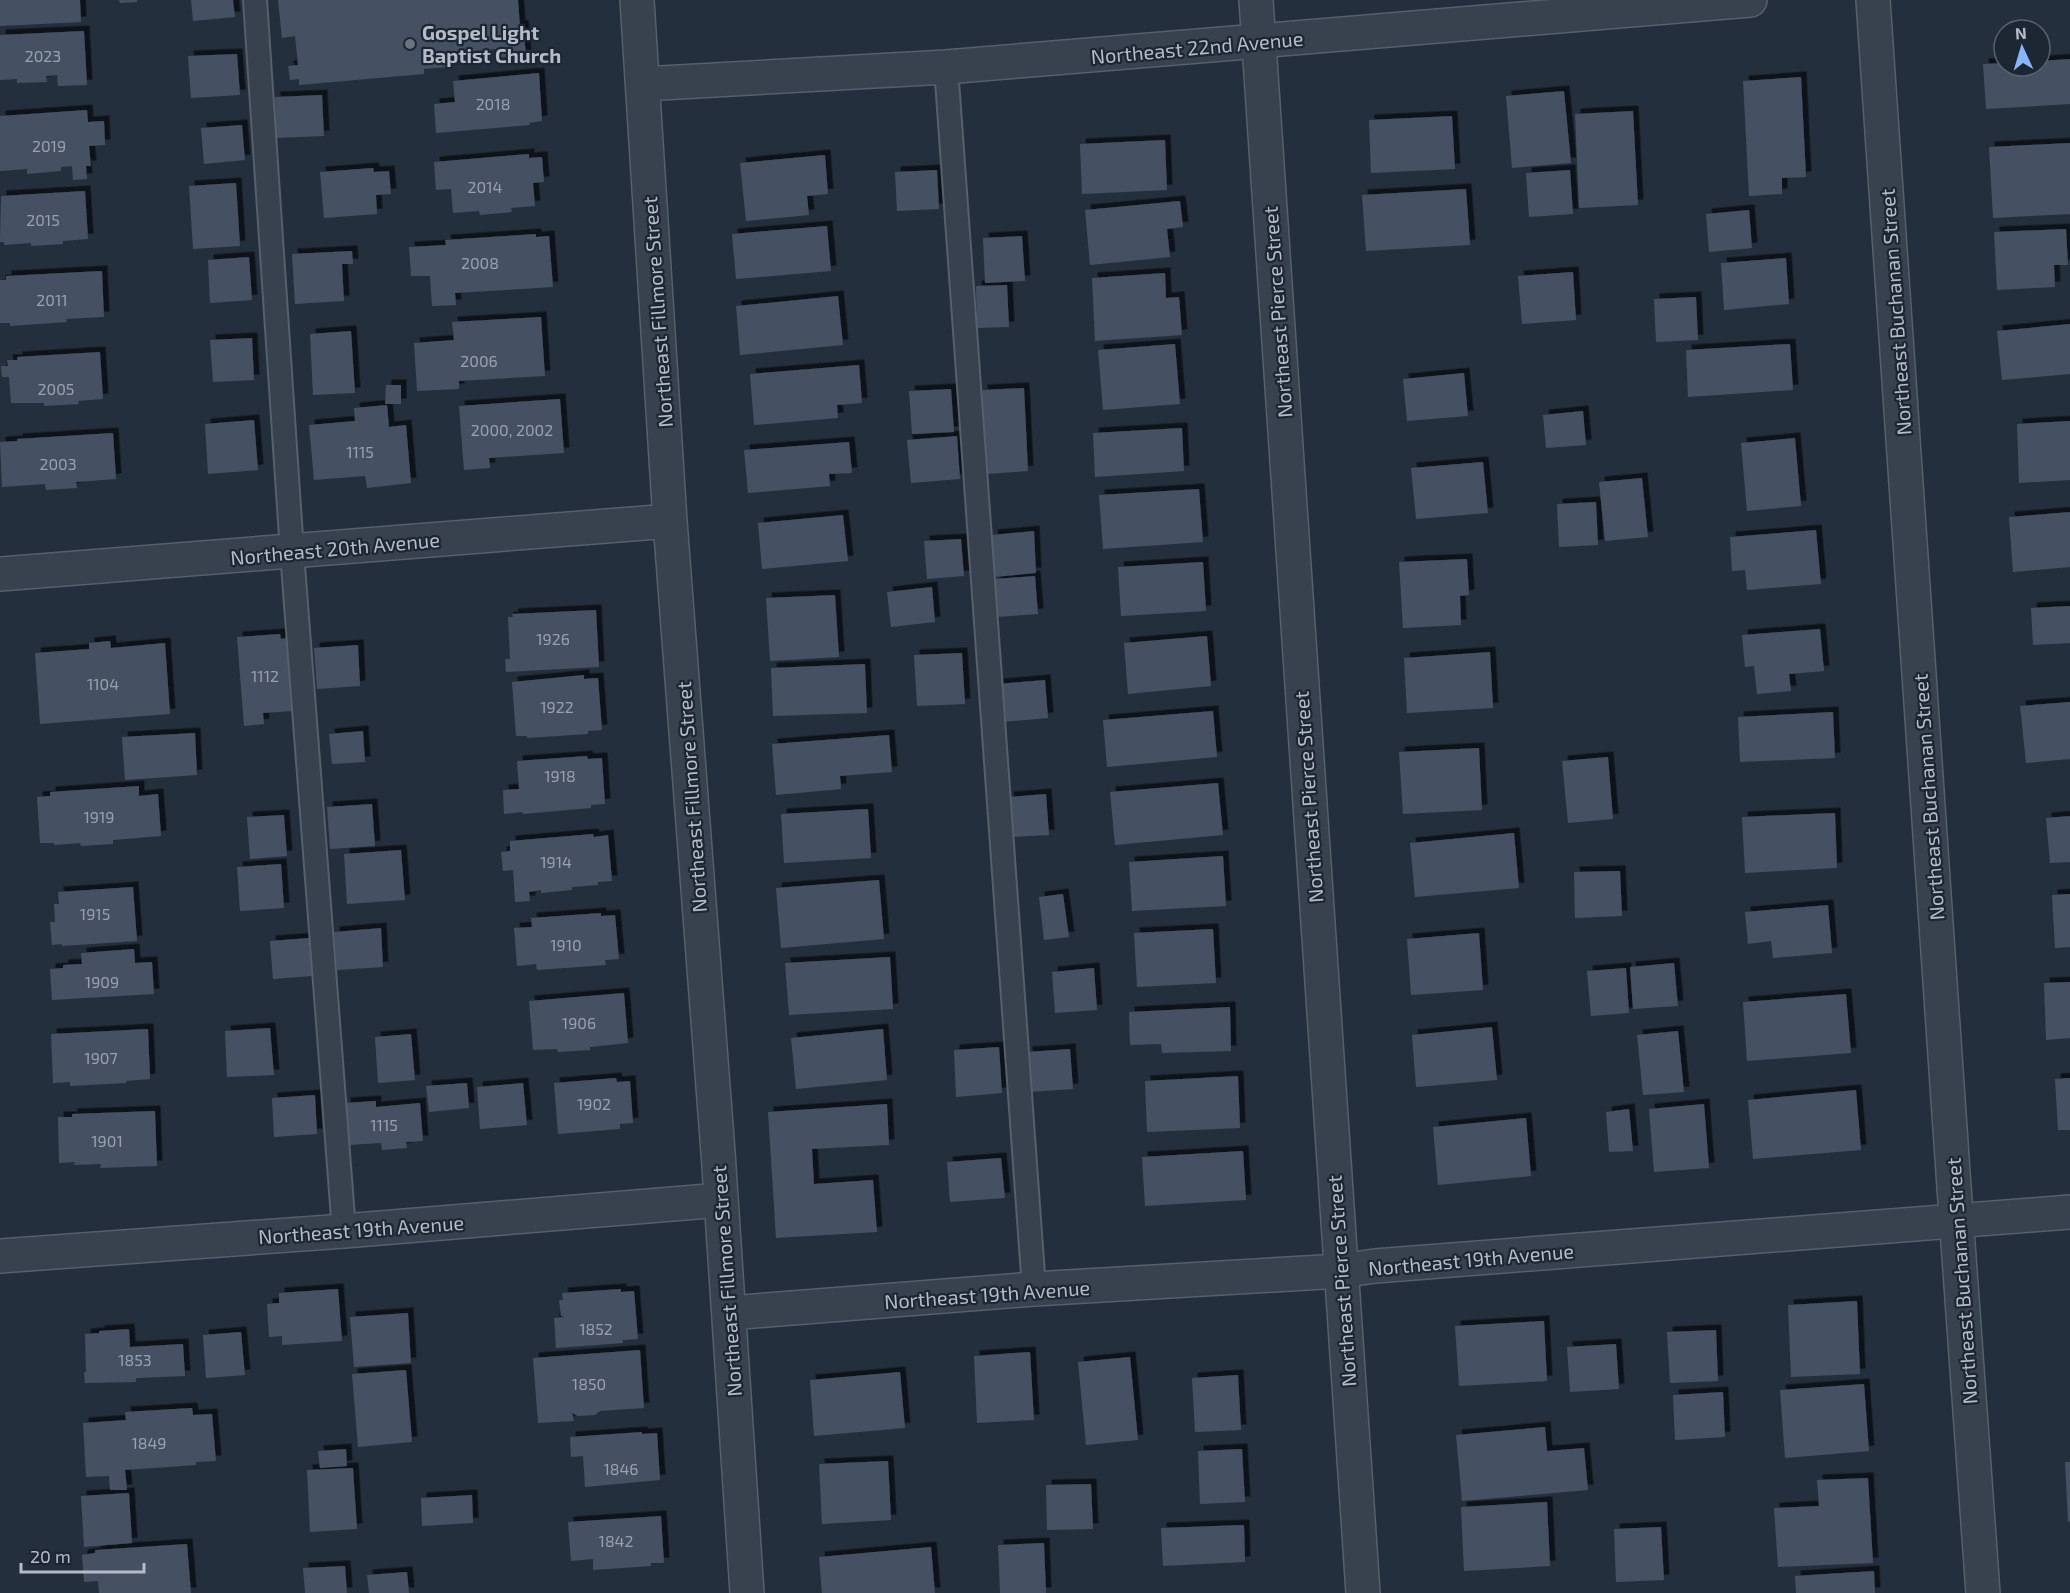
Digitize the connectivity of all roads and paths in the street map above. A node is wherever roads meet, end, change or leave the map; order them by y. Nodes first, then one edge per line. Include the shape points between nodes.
1 (255, 0) edge
2 (638, 0) edge
3 (1256, 0) edge
4 (1750, 0) edge
5 (1873, 0) edge
6 (1259, 42) junction
7 (946, 67) junction
8 (643, 84) junction
9 (670, 521) junction
10 (292, 552) junction
11 (0, 574) edge
12 (721, 1200) junction
13 (2070, 1212) edge
14 (1956, 1222) junction
15 (344, 1231) junction
16 (0, 1256) edge
17 (1340, 1271) junction
18 (1034, 1289) junction
19 (729, 1313) junction
20 (747, 1593) edge
21 (1363, 1593) edge
22 (1983, 1593) edge

1 - 10 lane
2 - 8 street, Northeast Fillmore Street
3 - 6 street, Northeast Pierce Street
4 - 6 street, Northeast 22nd Avenue
5 - 14 street, Northeast Buchanan Street
6 - 7 street, Northeast 22nd Avenue
6 - 17 street, Northeast Pierce Street
7 - 8 street, Northeast 22nd Avenue
7 - 18 lane
8 - 9 street, Northeast Fillmore Street
9 - 10 street, Northeast 20th Avenue
9 - 12 street, Northeast Fillmore Street
10 - 11 street, Northeast 20th Avenue
10 - 15 lane
12 - 15 street, Northeast 19th Avenue
12 - 19 street, Northeast Fillmore Street
13 - 14 street, Northeast 19th Avenue
14 - 17 street, Northeast 19th Avenue
14 - 22 street, Northeast Buchanan Street
15 - 16 street, Northeast 19th Avenue
17 - 18 street, Northeast 19th Avenue
17 - 21 street, Northeast Pierce Street
18 - 19 street, Northeast 19th Avenue
19 - 20 street, Northeast Fillmore Street

